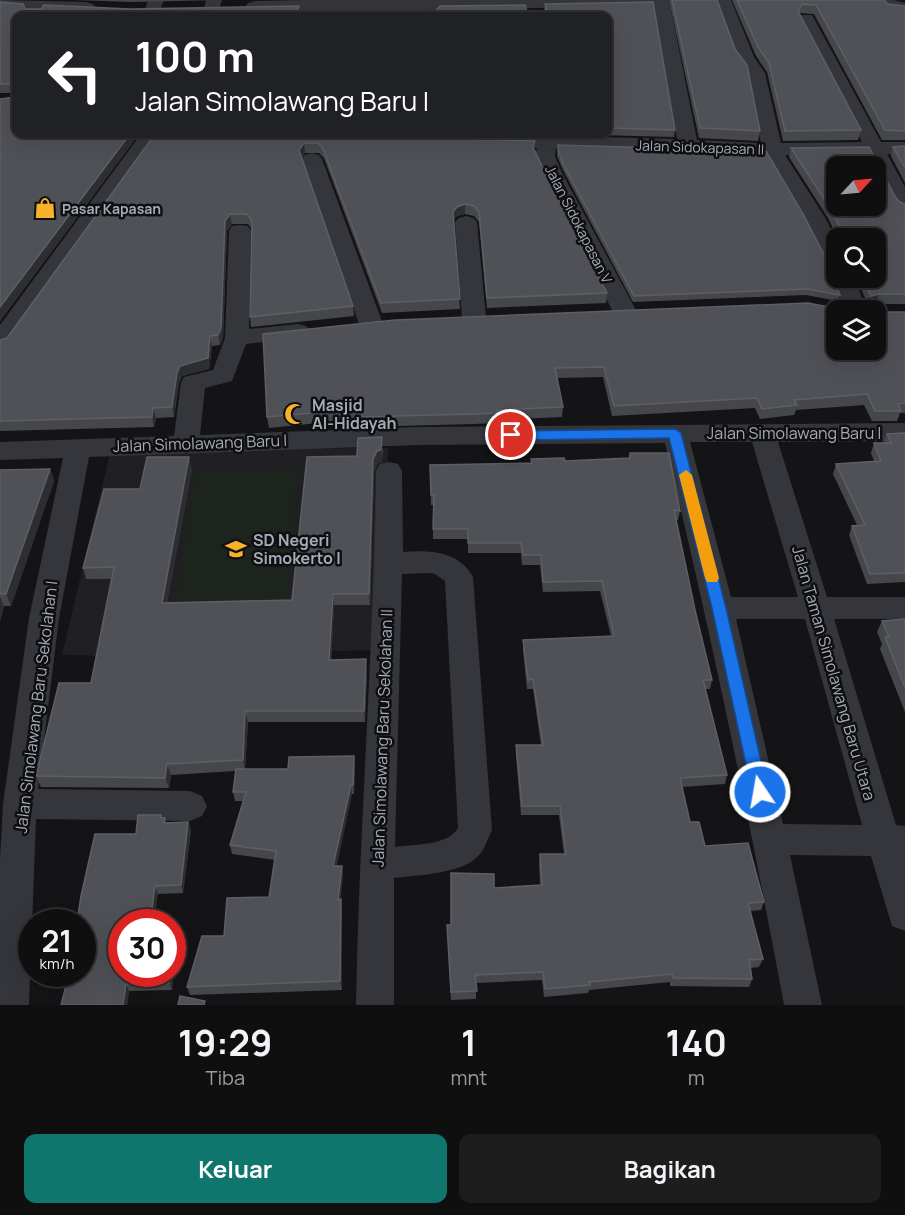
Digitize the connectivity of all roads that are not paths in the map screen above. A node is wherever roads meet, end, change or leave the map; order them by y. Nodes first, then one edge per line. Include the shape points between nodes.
1 (655, 0) edge
2 (661, 0) edge
3 (723, 0) edge
4 (885, 0) edge
5 (461, 2) edge
6 (0, 3) edge
7 (298, 3) edge
8 (342, 3) edge
9 (83, 4) edge
10 (184, 6) edge
11 (905, 8) edge
12 (104, 9) edge
13 (534, 9) edge
14 (132, 10) edge
15 (36, 11) edge
16 (806, 19) edge
17 (147, 138) edge
18 (447, 138) edge
19 (549, 138) edge
20 (687, 146) junction
21 (874, 148) junction
22 (905, 148) edge
23 (772, 149) junction
24 (312, 159) edge
25 (905, 206) edge
26 (466, 222) dead end
27 (240, 231) dead end
28 (826, 242) edge
29 (602, 313) edge
30 (497, 317) edge
31 (395, 321) edge
32 (315, 330) edge
33 (237, 338) junction
34 (0, 342) edge
35 (905, 432) edge
36 (675, 433) junction
37 (762, 433) junction
38 (186, 443) junction
39 (77, 447) junction
40 (0, 451) edge
41 (389, 471) dead end
42 (390, 564) junction
43 (719, 608) junction
44 (816, 608) junction
45 (905, 608) edge
46 (20, 804) junction
47 (190, 806) dead end
48 (770, 838) junction
49 (894, 841) edge
50 (377, 865) junction
51 (905, 914) edge
52 (10, 1005) edge
53 (375, 1005) edge
54 (803, 1005) edge

1 - 13 street
2 - 20 street
3 - 23 street via 745,57 756,73
4 - 11 street via 892,7
5 - 8 street
5 - 13 street
6 - 15 street
7 - 8 street
7 - 10 street
9 - 12 street
9 - 15 street
10 - 14 street
16 - 21 street
17 - 34 street
18 - 19 street, Jalan Sidokapasan II
19 - 20 street, Jalan Sidokapasan II
19 - 29 street, Jalan Sidokapasan V via 545,156 551,171 637,311
20 - 23 street, Jalan Sidokapasan II
21 - 22 street, Jalan Sidokapasan II
21 - 23 street, Jalan Sidokapasan II
21 - 25 street
23 - 28 street
24 - 31 street via 360,325
26 - 30 street via 464,318
27 - 33 street
32 - 33 street
33 - 38 street via 223,375 193,383
35 - 37 street, Jalan Simolawang Baru I
36 - 37 street, Jalan Simolawang Baru I
36 - 38 street, Jalan Simolawang Baru I
36 - 43 street
37 - 44 street, Jalan Taman Simolawang Baru Utara
38 - 39 street, Jalan Simolawang Baru I
39 - 40 street, Jalan Simolawang Baru I
39 - 46 street, Jalan Simolawang Baru Sekolahan I via 44,618
41 - 42 street, Jalan Simolawang Baru Sekolahan II
42 - 50 street, Jalan Simolawang Baru Sekolahan II
42 - 50 street via 439,563 451,567 459,577 475,830 467,846 450,855
43 - 44 street
43 - 48 street
44 - 45 street
44 - 49 street, Jalan Taman Simolawang Baru Utara
46 - 47 street
46 - 52 street, Jalan Simolawang Baru Sekolahan I
48 - 49 street
48 - 54 street
49 - 51 street, Jalan Taman Simolawang Baru Utara
50 - 53 street, Jalan Simolawang Baru Sekolahan II

